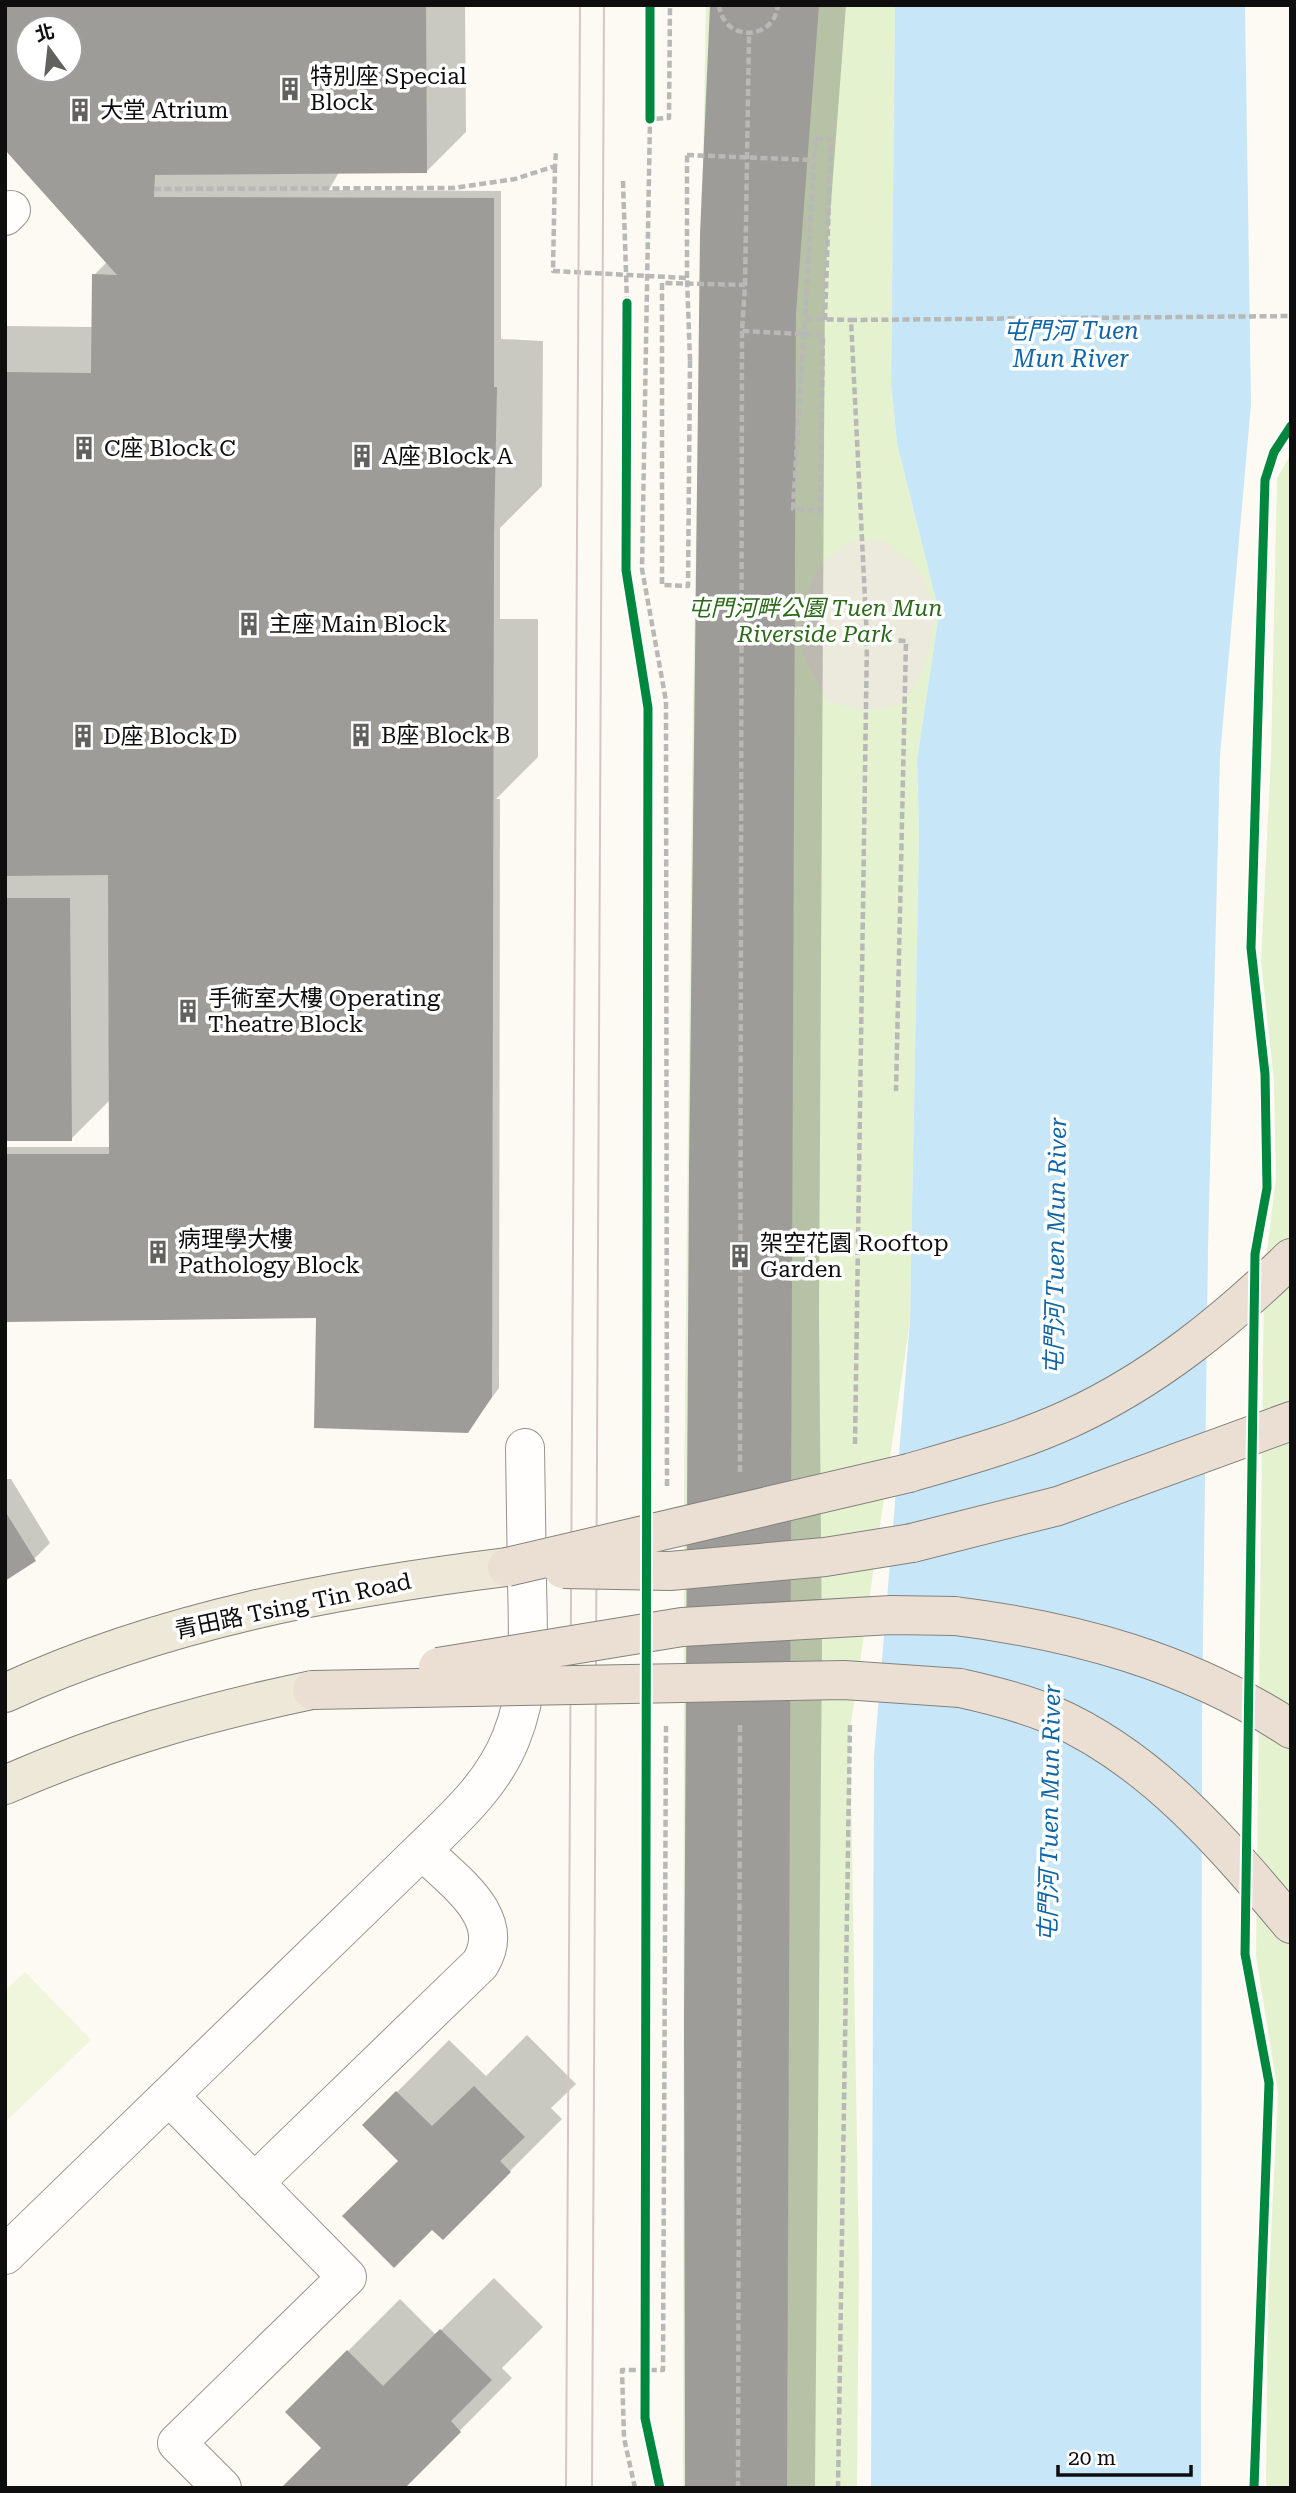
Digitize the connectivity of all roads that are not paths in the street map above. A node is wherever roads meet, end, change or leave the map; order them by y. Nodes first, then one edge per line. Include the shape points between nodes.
1 (1291, 1258) edge
2 (1291, 1421) edge
3 (525, 1448) dead end
4 (507, 1567) junction
5 (312, 1690) junction
6 (5, 1693) edge
7 (1291, 1729) edge
8 (5, 1785) edge
9 (422, 1850) junction
10 (1291, 1924) edge
11 (169, 2096) junction
12 (254, 2183) junction
13 (5, 2255) edge
14 (222, 2488) edge

1 - 4 highway, bridge via 1250,1298 1169,1362 1113,1396 1020,1439 909,1474
2 - 4 highway, bridge via 1058,1506 912,1543 825,1557 670,1571
3 - 9 lane via 529,1661 524,1701 511,1740 491,1776
4 - 6 main road, 青田路 Tsing Tin Road via 334,1592 234,1614 130,1644
5 - 7 highway, bridge via 682,1627 891,1615 955,1616 1086,1638 1154,1660 1219,1688
5 - 8 main road via 147,1729
5 - 10 highway, bridge via 844,1680 972,1690 1052,1716 1091,1735 1142,1770 1194,1815
9 - 11 lane
9 - 12 lane via 481,1910 488,1923 488,1951 480,1964
11 - 12 lane
11 - 13 lane
12 - 14 lane via 347,2277 177,2442

